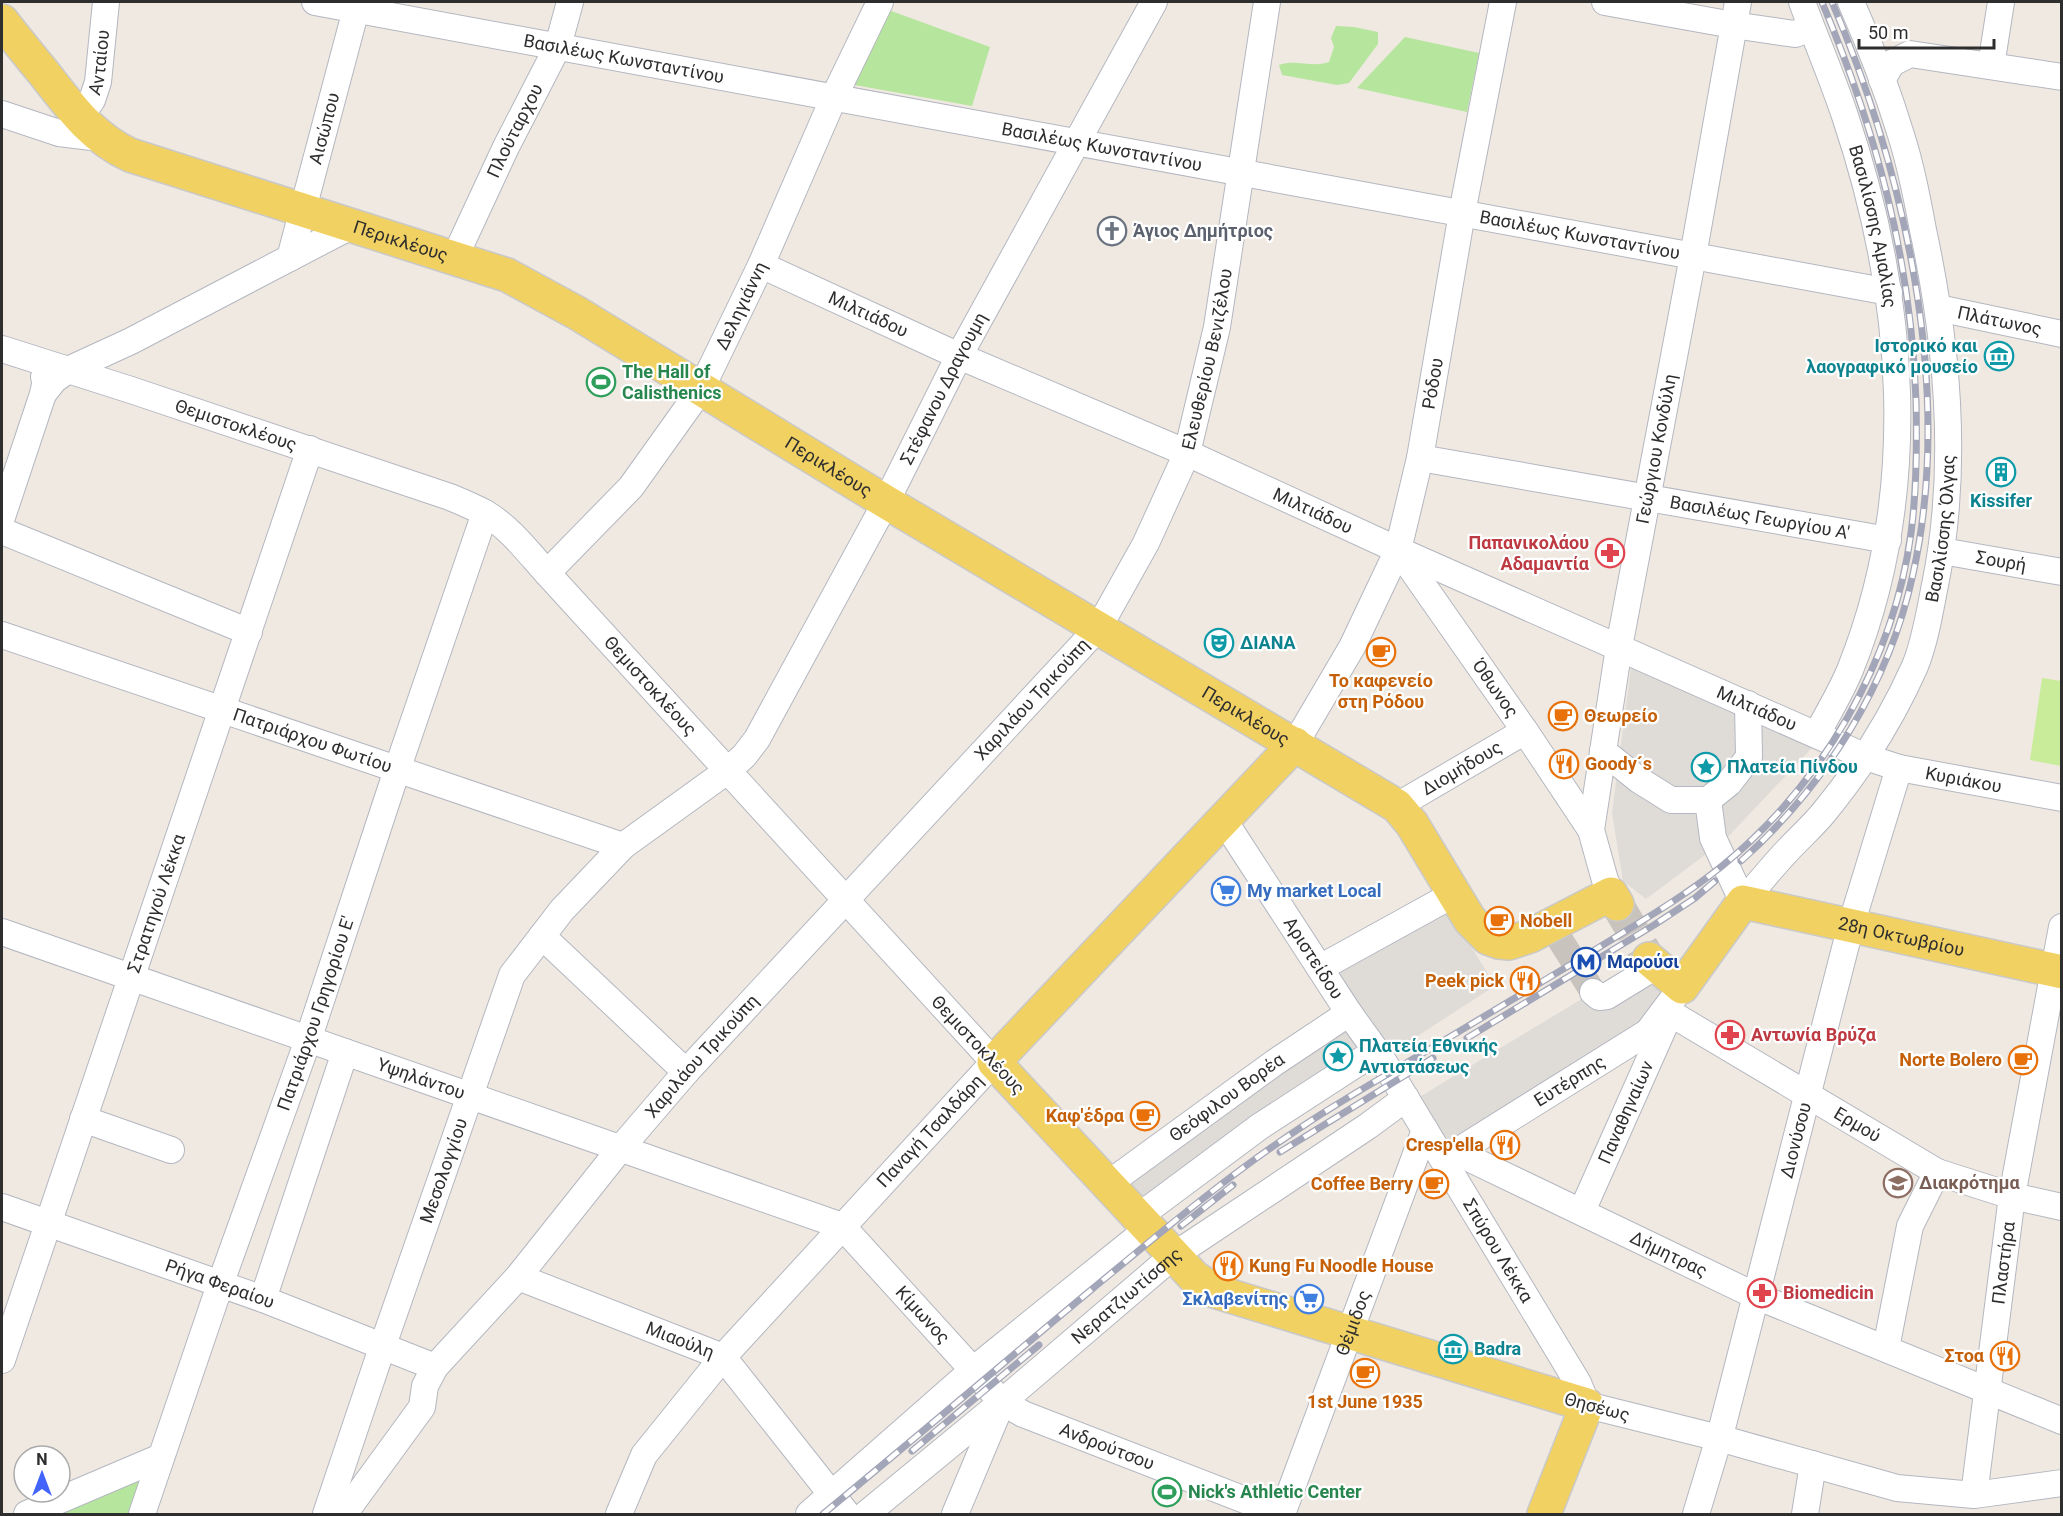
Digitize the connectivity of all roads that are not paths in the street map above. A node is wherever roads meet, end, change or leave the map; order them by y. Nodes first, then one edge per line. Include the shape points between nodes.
1 (106, 2) edge
2 (315, 2) edge
3 (570, 2) edge
4 (880, 2) edge
5 (1154, 2) edge
6 (1267, 2) edge
7 (1503, 2) edge
8 (1605, 2) edge
9 (1802, 2) edge
10 (1851, 2) edge
11 (2001, 2) edge
12 (357, 5) edge
13 (1736, 13) edge
14 (2, 21) edge
15 (1812, 28) junction
16 (558, 46) junction
17 (1991, 66) junction
18 (2061, 77) edge
19 (1882, 80) junction
20 (834, 97) junction
21 (2, 114) edge
22 (89, 127) junction
23 (1078, 142) junction
24 (1240, 172) junction
25 (303, 211) junction
26 (1461, 213) junction
27 (351, 226) junction
28 (1693, 256) junction
29 (290, 258) junction
30 (454, 259) junction
31 (761, 265) junction
32 (1888, 292) junction
33 (1938, 308) junction
34 (2061, 334) edge
35 (131, 341) junction
36 (2, 349) edge
37 (960, 356) junction
38 (30, 358) junction
39 (68, 370) junction
40 (701, 389) junction
41 (131, 390) junction
42 (43, 394) junction
43 (310, 449) junction
44 (1187, 453) junction
45 (1420, 458) junction
46 (1648, 497) junction
47 (886, 502) junction
48 (485, 513) junction
49 (2, 517) edge
50 (2, 531) edge
51 (1888, 540) junction
52 (1398, 550) junction
53 (1942, 551) junction
54 (2061, 572) edge
55 (547, 573) junction
56 (1100, 627) junction
57 (249, 632) junction
58 (2, 635) edge
59 (1619, 647) junction
60 (1748, 704) junction
61 (222, 709) junction
62 (1525, 731) junction
63 (1817, 734) junction
64 (1295, 744) junction
65 (1603, 751) junction
66 (1866, 757) junction
67 (1899, 768) junction
68 (397, 770) junction
69 (727, 771) junction
70 (2061, 798) edge
71 (1708, 800) junction
72 (1397, 806) junction
73 (1223, 819) junction
74 (1591, 830) junction
75 (623, 846) junction
76 (1454, 894) junction
77 (1614, 899) joint
78 (846, 900) junction
79 (1743, 902) junction
80 (1851, 925) junction
81 (2061, 927) edge
82 (2, 932) edge
83 (542, 936) junction
84 (1652, 963) joint
85 (1320, 968) junction
86 (2057, 971) edge
87 (131, 978) junction
88 (1593, 992) dead end
89 (1672, 1004) junction
90 (1349, 1013) junction
91 (308, 1040) junction
92 (1376, 1051) junction
93 (345, 1052) junction
94 (994, 1062) junction
95 (686, 1072) junction
96 (470, 1096) junction
97 (1807, 1096) junction
98 (1406, 1098) junction
99 (83, 1119) junction
100 (1425, 1130) junction
101 (620, 1149) junction
102 (171, 1150) dead end
103 (1449, 1156) junction
104 (1937, 1172) junction
105 (1108, 1184) junction
106 (2012, 1196) junction
107 (2, 1207) edge
108 (2061, 1208) edge
109 (1582, 1211) junction
110 (48, 1224) junction
111 (842, 1226) junction
112 (1155, 1235) junction
113 (518, 1276) junction
114 (220, 1285) junction
115 (1756, 1296) junction
116 (263, 1299) junction
117 (1350, 1334) junction
118 (382, 1345) junction
119 (1886, 1348) junction
120 (723, 1357) junction
121 (2, 1360) edge
122 (435, 1367) junction
123 (973, 1370) junction
124 (1987, 1389) junction
125 (1002, 1402) junction
126 (1587, 1405) junction
127 (2061, 1421) edge
128 (1719, 1438) junction
129 (161, 1458) junction
130 (1813, 1464) junction
131 (2061, 1483) edge
132 (1974, 1495) junction
133 (840, 1504) edge
134 (27, 1515) edge
135 (142, 1515) edge
136 (326, 1515) edge
137 (344, 1515) edge
138 (619, 1515) edge
139 (809, 1515) edge
140 (866, 1515) edge
141 (955, 1515) edge
142 (1282, 1515) edge
143 (1544, 1515) edge
144 (1696, 1515) edge
145 (1804, 1515) edge

1 - 22 street, Ανταίου
2 - 12 street, Βασιλέως Κωνσταντίνου
3 - 16 street, Πλούταρχου
4 - 20 street, Δεληγιάννη
5 - 23 street, Στέφανου Δραγουμη
6 - 24 street, Ελευθερίου Βενιζέλου
7 - 26 street, Ρόδου
8 - 13 street
9 - 15 street, Βασιλίσσης Αμαλίας
10 - 19 street, Βασιλίσσης Όλγας
11 - 17 street
12 - 16 street, Βασιλέως Κωνσταντίνου
12 - 25 street, Αισώπου
13 - 15 street via 1795,34
13 - 28 street, Γεώργιου Κονδύλη
14 - 22 main road, Περικλέους
15 - 32 street, Βασιλίσσης Αμαλίας via 1848,126 1881,250
16 - 20 street, Βασιλέως Κωνσταντίνου
16 - 30 street, Πλούταρχου
17 - 18 street
17 - 19 street via 1910,54 1892,63
19 - 33 street, Βασιλίσσης Όλγας via 1915,188
20 - 23 street, Βασιλέως Κωνσταντίνου
20 - 31 street, Δεληγιάννη
21 - 22 street via 59,133
22 - 25 main road, Περικλέους via 130,155
23 - 24 street, Βασιλέως Κωνσταντίνου
23 - 37 street, Στέφανου Δραγουμη
24 - 26 street, Βασιλέως Κωνσταντίνου
24 - 44 street, Ελευθερίου Βενιζέλου via 1217,327
25 - 27 main road, Περικλέους
25 - 29 street, Αισώπου
26 - 28 street, Βασιλέως Κωνσταντίνου
26 - 45 street, Ρόδου
27 - 29 street
27 - 30 main road, Περικλέους
28 - 32 street, Βασιλέως Κωνσταντίνου
28 - 46 street, Γεώργιου Κονδύλη
29 - 35 street
30 - 40 main road, Περικλέους via 507,275
31 - 37 street, Μιλτιάδου
31 - 40 street, Δεληγιάννη
32 - 51 street, Βασιλίσσης Αμαλίας via 1898,427 1896,487
33 - 34 street, Πλάτωνος
33 - 53 street, Βασιλίσσης Όλγας via 1949,430
35 - 39 street
35 - 41 street via 122,351 119,365 122,379
36 - 38 street, Θεμιστοκλέους
37 - 44 street, Μιλτιάδου
37 - 47 street, Στέφανου Δραγουμη
38 - 39 street, Θεμιστοκλέους
38 - 42 street via 43,374
39 - 41 street, Θεμιστοκλέους
39 - 42 street
40 - 47 main road, Περικλέους
40 - 55 street, Δεληγιάννη via 632,487
41 - 43 street, Θεμιστοκλέους
42 - 49 street
43 - 48 street, Θεμιστοκλέους via 450,497
43 - 57 street, Στρατηγού Λέκκα
44 - 52 street, Μιλτιάδου
44 - 56 street, Ελευθερίου Βενιζέλου via 1146,543
45 - 46 street, Βασιλέως Γεωργίου Α'
45 - 52 street, Ρόδου
46 - 51 street, Βασιλέως Γεωργίου Α'
46 - 59 street, Γεώργιου Κονδύλη
47 - 56 main road, Περικλέους
47 - 69 street, Στέφανου Δραγουμη via 757,739
48 - 55 street, Θεμιστοκλέους
48 - 68 street, Πατριάρχου Γρηγορίου Ε'
50 - 57 street
51 - 63 street, Βασιλίσσης Αμαλίας via 1875,597 1850,670
52 - 59 street, Μιλτιάδου
52 - 62 street, Όθωνος
52 - 64 street, Ρόδου via 1352,647
53 - 54 street, Σουρή
53 - 66 street, Βασιλίσσης Όλγας via 1916,664
55 - 69 street, Θεμιστοκλέους
56 - 64 main road, Περικλέους
56 - 78 street, Χαριλάου Τρικούπη
57 - 61 street, Στρατηγού Λέκκα
58 - 61 street, Πατριάρχου Φωτίου
59 - 60 street, Μιλτιάδου
59 - 65 street, Γεώργιου Κονδύλη
60 - 63 street, Μιλτιάδου
60 - 71 street via 1749,757 1729,783
61 - 68 street, Πατριάρχου Φωτίου
61 - 87 street, Στρατηγού Λέκκα
62 - 72 street, Διομήδους
62 - 74 street, Όθωνος
63 - 66 street, Μιλτιάδου
64 - 72 main road, Περικλέους
64 - 73 main road, Παναγή Τσαλδάρη
65 - 71 street via 1671,800
65 - 74 street, Γεώργιου Κονδύλη
66 - 67 street, Κυριάκου
66 - 79 street, Βασιλίσσης Όλγας via 1824,812
67 - 70 street, Κυριάκου
67 - 80 street, Διονύσου
68 - 75 street, Πατριάρχου Φωτίου
68 - 91 street, Πατριάρχου Γρηγορίου Ε'
69 - 75 street, Μεσολογγίου
69 - 78 street, Θεμιστοκλέους
71 - 79 street via 1713,838
72 - 76 main road, Περικλέους via 1413,824
73 - 85 street, Αριστείδου
73 - 94 main road, Παναγή Τσαλδάρη
74 - 77 street, Γεώργιου Κονδύλη
75 - 83 street, Μεσολογγίου
76 - 77 main road, Περικλέους via 1470,920 1488,938 1509,943 1555,931
76 - 85 street
78 - 94 street, Θεμιστοκλέους
78 - 95 street, Χαριλάου Τρικούπη
79 - 80 main road, 28η Οκτωβρίου
79 - 89 main road, Βασιλίσσης Όλγας
80 - 86 main road, 28η Οκτωβρίου
80 - 97 street, Διονύσου
81 - 86 street, Πλαστήρα
82 - 87 street, Υψηλάντου
83 - 95 street
83 - 96 street, Μεσολογγίου via 512,975
84 - 88 street via 1607,996 1599,997
84 - 89 main road
85 - 90 street, Αριστείδου
86 - 106 street, Πλαστήρα
87 - 91 street, Υψηλάντου
87 - 99 street, Στρατηγού Λέκκα
89 - 97 street, Ερμού
89 - 103 street, Ευτέρπης via 1648,1032
89 - 109 street, Παναθηναίων
90 - 92 street, Αριστείδου
90 - 105 street, Θεόφιλου Βορέα
91 - 93 street, Υψηλάντου
91 - 114 street, Πατριάρχου Γρηγορίου Ε'
92 - 98 street, Αριστείδου
92 - 112 street via 1259,1127
93 - 96 street, Υψηλάντου
93 - 116 street
94 - 105 main road, Θεμιστοκλέους
94 - 111 street, Παναγή Τσαλδάρη
95 - 101 street, Χαριλάου Τρικούπη
96 - 101 street, Υψηλάντου
96 - 118 street, Μεσολογγίου
97 - 104 street, Ερμού
97 - 115 street, Διονύσου
98 - 100 street, Σπύρου Λέκκα
98 - 112 street, Νερατζιωτίσσης via 1368,1126
99 - 102 street
99 - 110 street, Στρατηγού Λέκκα
100 - 103 street, Σπύρου Λέκκα
100 - 117 street, Θέμιδος
101 - 111 street, Υψηλάντου
101 - 113 street, Χαριλάου Τρικούπη
103 - 109 street, Δήμητρας
103 - 126 street, Σπύρου Λέκκα
104 - 106 street, Ερμού
104 - 119 street via 1910,1226
105 - 112 main road, Θεμιστοκλέους
106 - 108 street, Ερμού
106 - 124 street, Πλαστήρα
107 - 110 street, Ρήγα Φεραίου
109 - 115 street, Δήμητρας
110 - 114 street, Ρήγα Φεραίου
110 - 121 street, Στρατηγού Λέκκα
111 - 120 street, Παναγή Τσαλδάρη
111 - 123 street, Κίμωνος
112 - 117 main road, Θησέως via 1194,1277 1214,1291
112 - 123 street, Νερατζιωτίσσης
112 - 125 street, Νερατζιωτίσσης
113 - 120 street, Μιαούλη
113 - 122 street, Χαριλάου Τρικούπη
114 - 116 street, Ρήγα Φεραίου
114 - 129 street, Πατριάρχου Γρηγορίου Ε'
115 - 119 street, Δήμητρας
115 - 128 street, Διονύσου
116 - 118 street, Ρήγα Φεραίου
117 - 126 main road, Θησέως
117 - 142 street, Θέμιδος
118 - 122 street, Ρήγα Φεραίου
118 - 136 street, Μεσολογγίου
119 - 124 street, Δήμητρας
120 - 133 street, Μιαούλη
120 - 138 street, Παναγή Τσαλδάρη via 644,1455
122 - 137 street, Χαριλάου Τρικούπη via 425,1386 422,1407
123 - 125 street, Κίμωνος
123 - 133 street, Νερατζιωτίσσης
124 - 127 street, Δήμητρας
124 - 132 street, Πλαστήρα
125 - 140 street, Νερατζιωτίσσης
125 - 141 street
125 - 142 street, Ανδρούτσου via 1023,1414
126 - 128 street, Θησέως
126 - 143 main road
128 - 130 street, Θησέως
128 - 144 street, Διονύσου
129 - 134 street
129 - 135 street, Πατριάρχου Γρηγορίου Ε'
130 - 132 street, Θησέως via 1897,1488
130 - 145 street
131 - 132 street, Θησέως
133 - 139 street, Νερατζιωτίσσης

